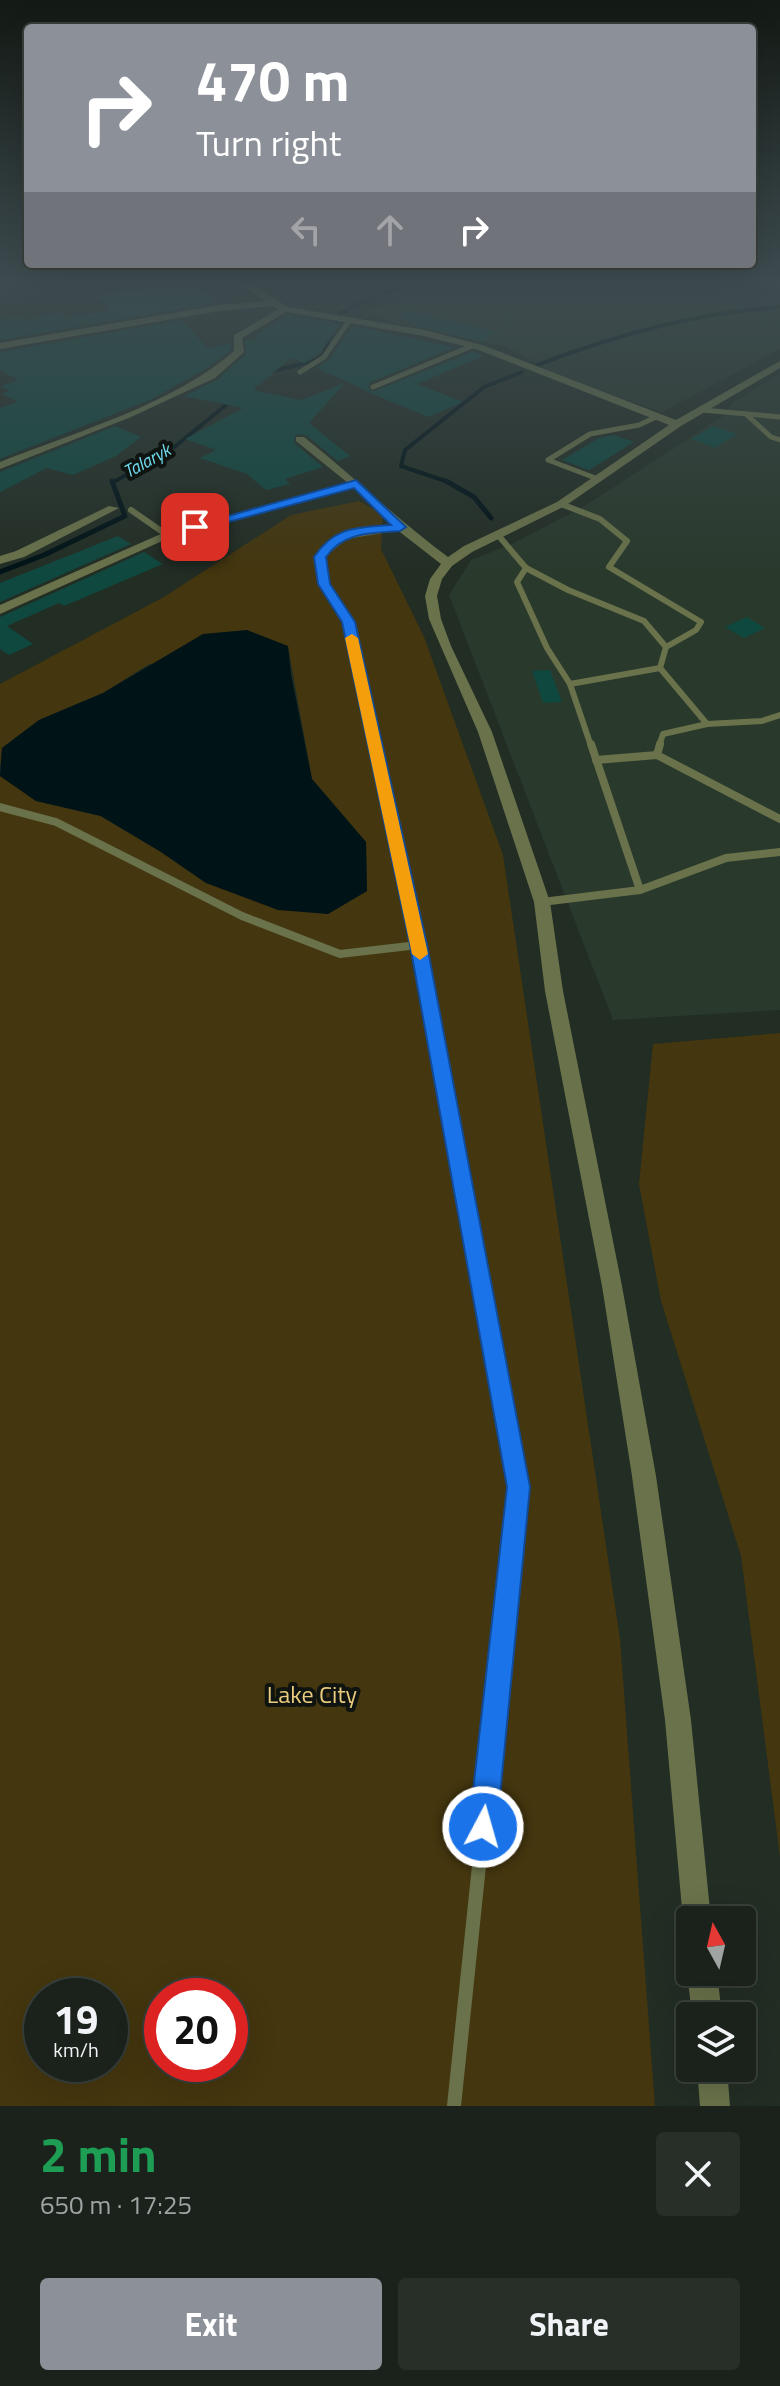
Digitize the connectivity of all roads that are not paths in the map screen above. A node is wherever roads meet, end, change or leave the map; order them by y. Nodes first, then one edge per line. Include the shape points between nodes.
1 (211, 376) edge
2 (399, 376) edge
3 (550, 376) edge
4 (759, 376) edge
5 (373, 387) dead end
6 (702, 410) junction
7 (746, 414) junction
8 (656, 417) junction
9 (780, 417) edge
10 (677, 424) junction
11 (300, 439) dead end
12 (780, 440) edge
13 (0, 466) edge
14 (598, 479) junction
15 (356, 484) junction
16 (561, 504) junction
17 (113, 508) dead end
18 (131, 510) dead end
19 (400, 527) junction
20 (167, 535) junction
21 (498, 535) junction
22 (0, 560) edge
23 (448, 563) junction
24 (526, 568) junction
25 (0, 610) edge
26 (666, 647) junction
27 (660, 668) junction
28 (570, 684) junction
29 (780, 715) edge
30 (707, 724) junction
31 (657, 755) junction
32 (596, 760) junction
33 (0, 807) edge
34 (780, 819) edge
35 (780, 852) edge
36 (640, 890) junction
37 (542, 902) junction
38 (418, 945) junction
39 (696, 1906) edge
40 (713, 2082) edge
41 (454, 2106) edge
42 (715, 2106) edge

1 - 13 street
2 - 5 lane
3 - 8 street
4 - 6 street
6 - 7 lane
6 - 10 street
7 - 9 lane
7 - 12 lane
8 - 10 street
8 - 14 lane via 590,434 548,460
10 - 14 street
11 - 15 street
14 - 16 street
15 - 19 street
15 - 20 street
16 - 21 street
16 - 26 lane via 600,519 627,541 609,567 701,622
17 - 22 street
18 - 20 lane
19 - 23 street
19 - 38 lane via 357,531 330,542 320,557 324,584 348,622
20 - 25 street
21 - 23 street
21 - 24 lane
23 - 37 street via 431,596 435,619 485,732
24 - 26 lane via 644,621
24 - 28 lane via 517,582
26 - 27 lane
27 - 28 lane
27 - 30 lane
28 - 32 lane
29 - 30 lane
30 - 31 lane via 663,734
31 - 32 lane
31 - 34 lane
32 - 36 lane
33 - 38 lane via 56,822 242,916 340,954
35 - 36 lane via 711,860
36 - 37 lane
37 - 39 street via 644,1476 678,1720
38 - 41 lane via 519,1487
40 - 42 street

